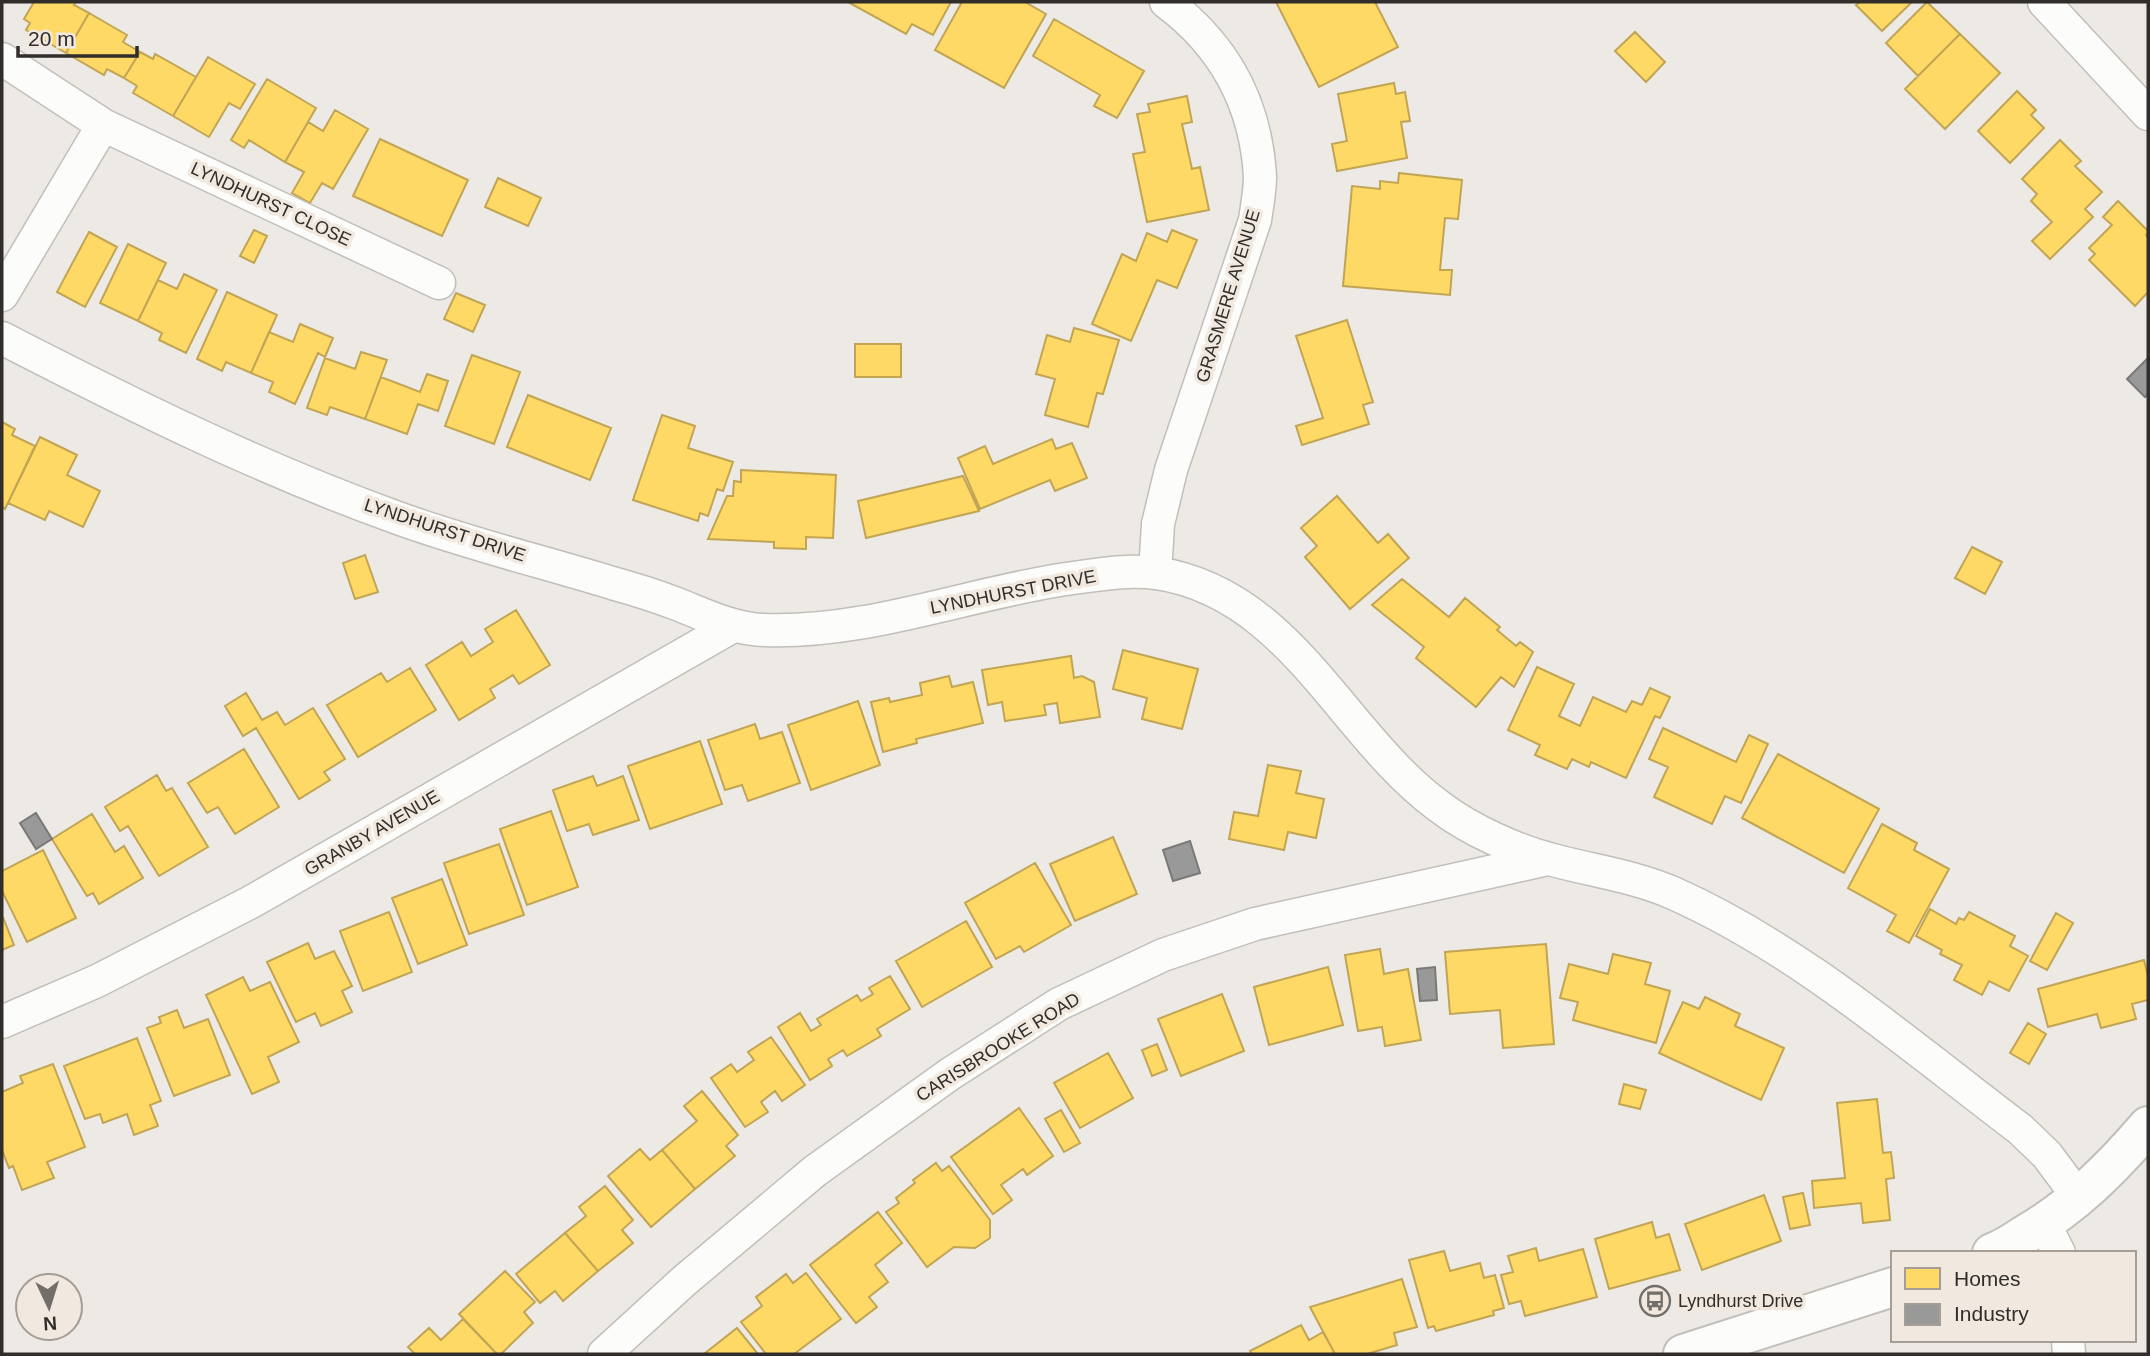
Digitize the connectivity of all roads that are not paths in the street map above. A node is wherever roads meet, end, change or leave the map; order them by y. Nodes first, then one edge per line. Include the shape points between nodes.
1 (1166, 2) edge
2 (2044, 2) edge
3 (2, 59) edge
4 (2148, 114) edge
5 (103, 125) junction
6 (439, 283) dead end
7 (2, 295) edge
8 (2, 338) edge
9 (1155, 573) junction
10 (733, 626) junction
11 (1548, 859) junction
12 (2, 1022) edge
13 (2148, 1126) edge
14 (2079, 1198) junction
15 (2052, 1238) edge
16 (2000, 1251) edge
17 (1891, 1288) edge
18 (604, 1354) edge
19 (1683, 1354) edge

1 - 9 street, GRASMERE AVENUE via 1215,47 1237,83 1254,131 1260,179 1255,220 1171,470 1158,524
2 - 4 street
3 - 5 street, LYNDHURST CLOSE
5 - 6 street, LYNDHURST CLOSE
5 - 7 street
8 - 10 street, LYNDHURST DRIVE via 137,408 397,518 649,594
9 - 10 street, LYNDHURST DRIVE via 1104,574 1045,583 865,622 763,630
9 - 11 street, LYNDHURST DRIVE via 1201,585 1281,635 1405,778 1442,809 1482,833
10 - 12 street, GRANBY AVENUE via 251,902 97,981
11 - 14 street, LYNDHURST DRIVE via 1616,873 1671,893 1806,967 2020,1129 2047,1155
11 - 18 street, CARISBROOKE ROAD via 1255,924 1163,955 1059,1004 950,1074 815,1171
13 - 14 main road
14 - 15 main road
15 - 16 main road
17 - 19 main road

